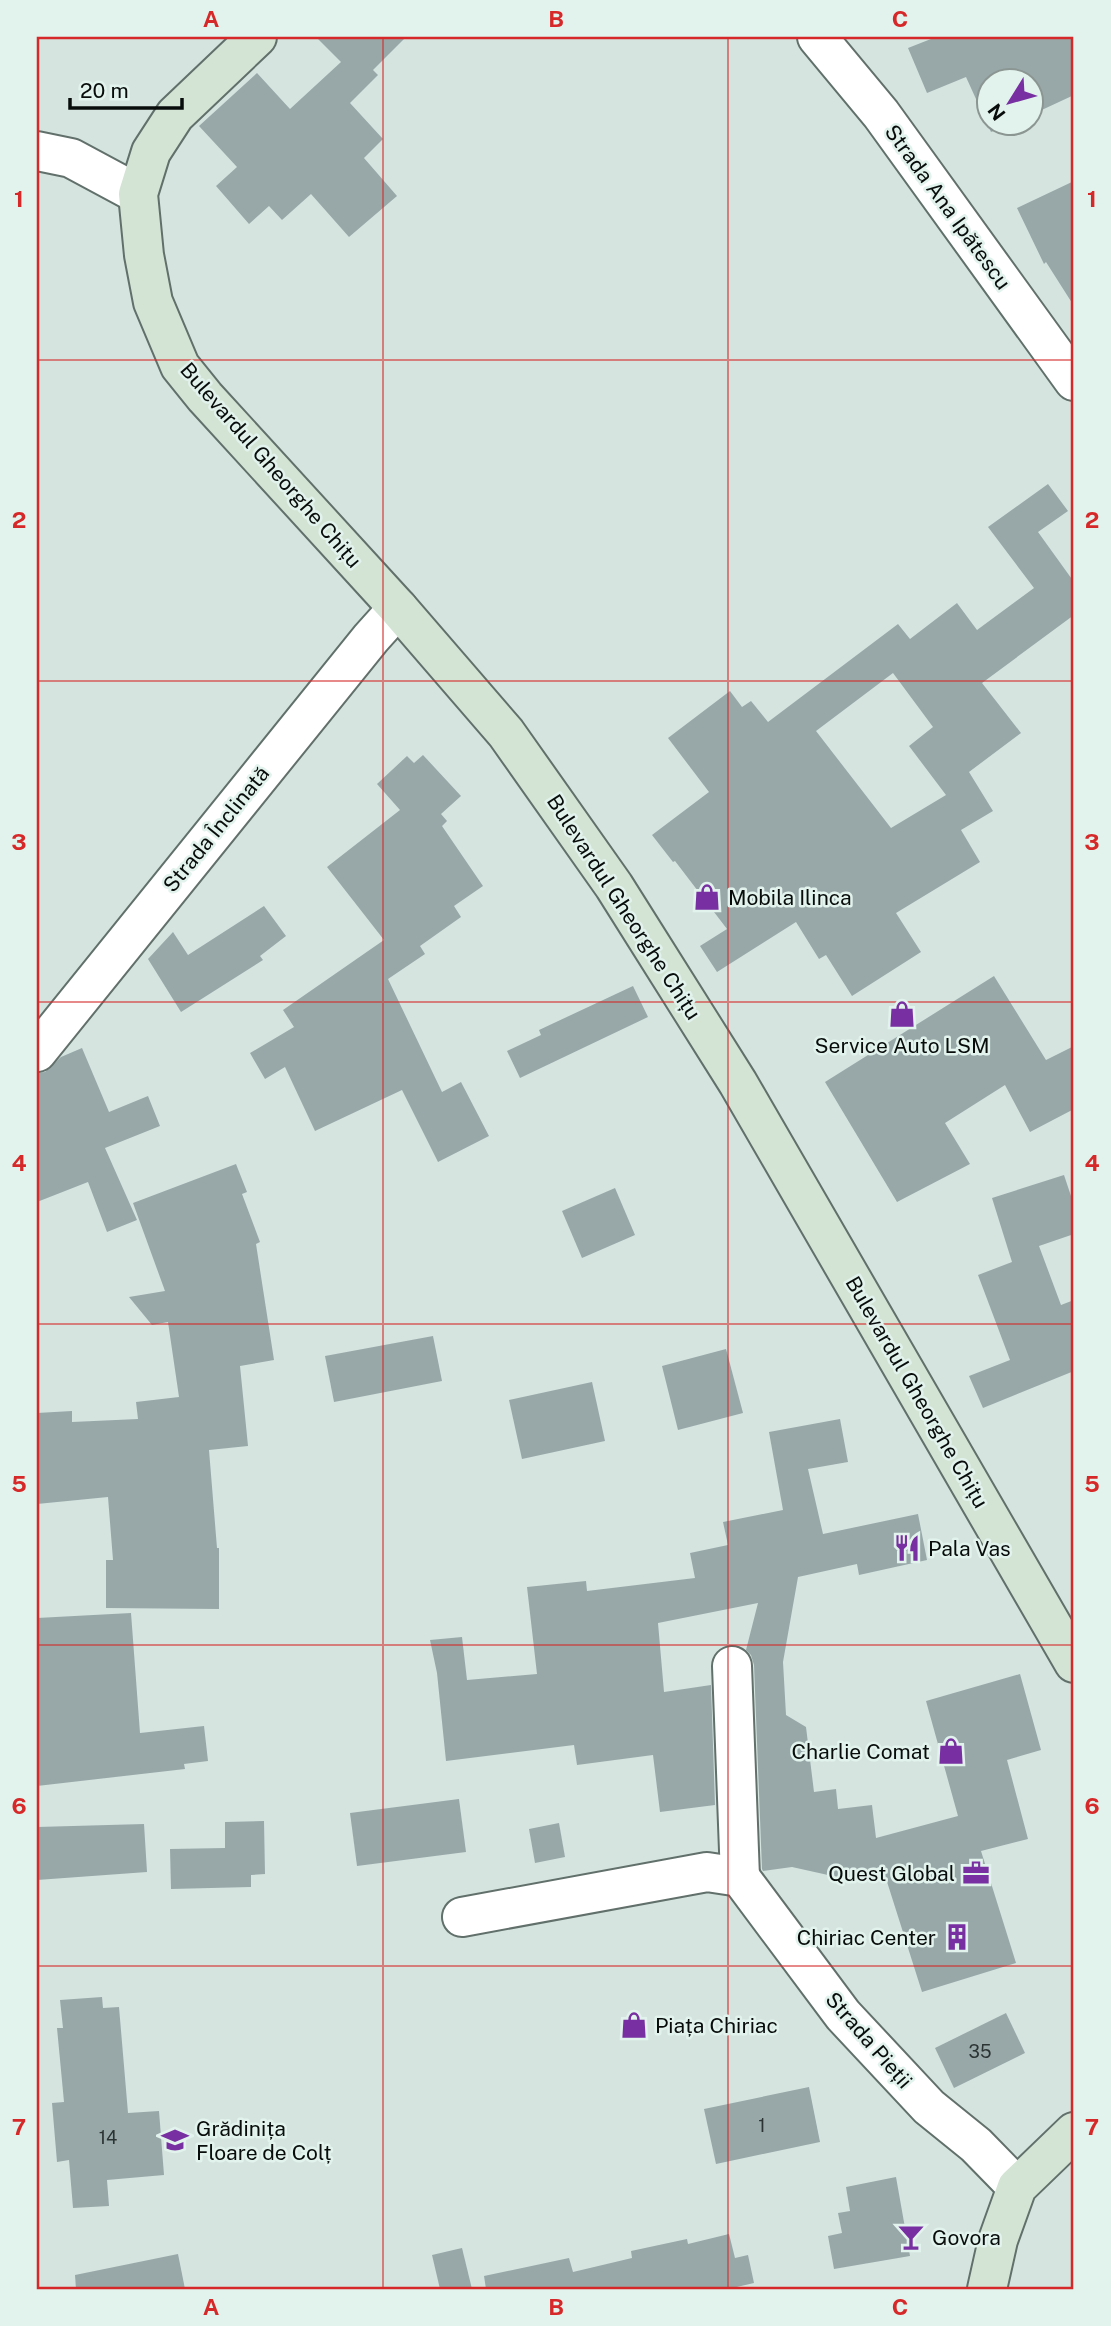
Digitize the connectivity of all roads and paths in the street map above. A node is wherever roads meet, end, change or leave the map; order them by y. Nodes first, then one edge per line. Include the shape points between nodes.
1 (257, 37) edge
2 (817, 37) edge
3 (37, 151) edge
4 (138, 194) junction
5 (1074, 381) edge
6 (398, 608) junction
7 (37, 1052) edge
8 (1074, 1663) edge
9 (732, 1666) dead end
10 (740, 1877) junction
11 (462, 1917) dead end
12 (1074, 2132) edge
13 (1017, 2187) junction
14 (988, 2289) edge

1 - 4 main road via 175,115 151,152
2 - 5 street, Strada Ana Ipătescu via 881,114
3 - 4 street via 71,158
4 - 6 main road, Bulevardul Gheorghe Chițu via 153,302 180,366
6 - 7 street, Strada Înclinată
6 - 8 main road, Bulevardul Gheorghe Chițu via 506,733 614,886 738,1083
9 - 10 street
10 - 11 street via 707,1872
10 - 13 street, Strada Pieții via 843,2015 929,2107
12 - 13 main road
13 - 14 main road via 998,2240

